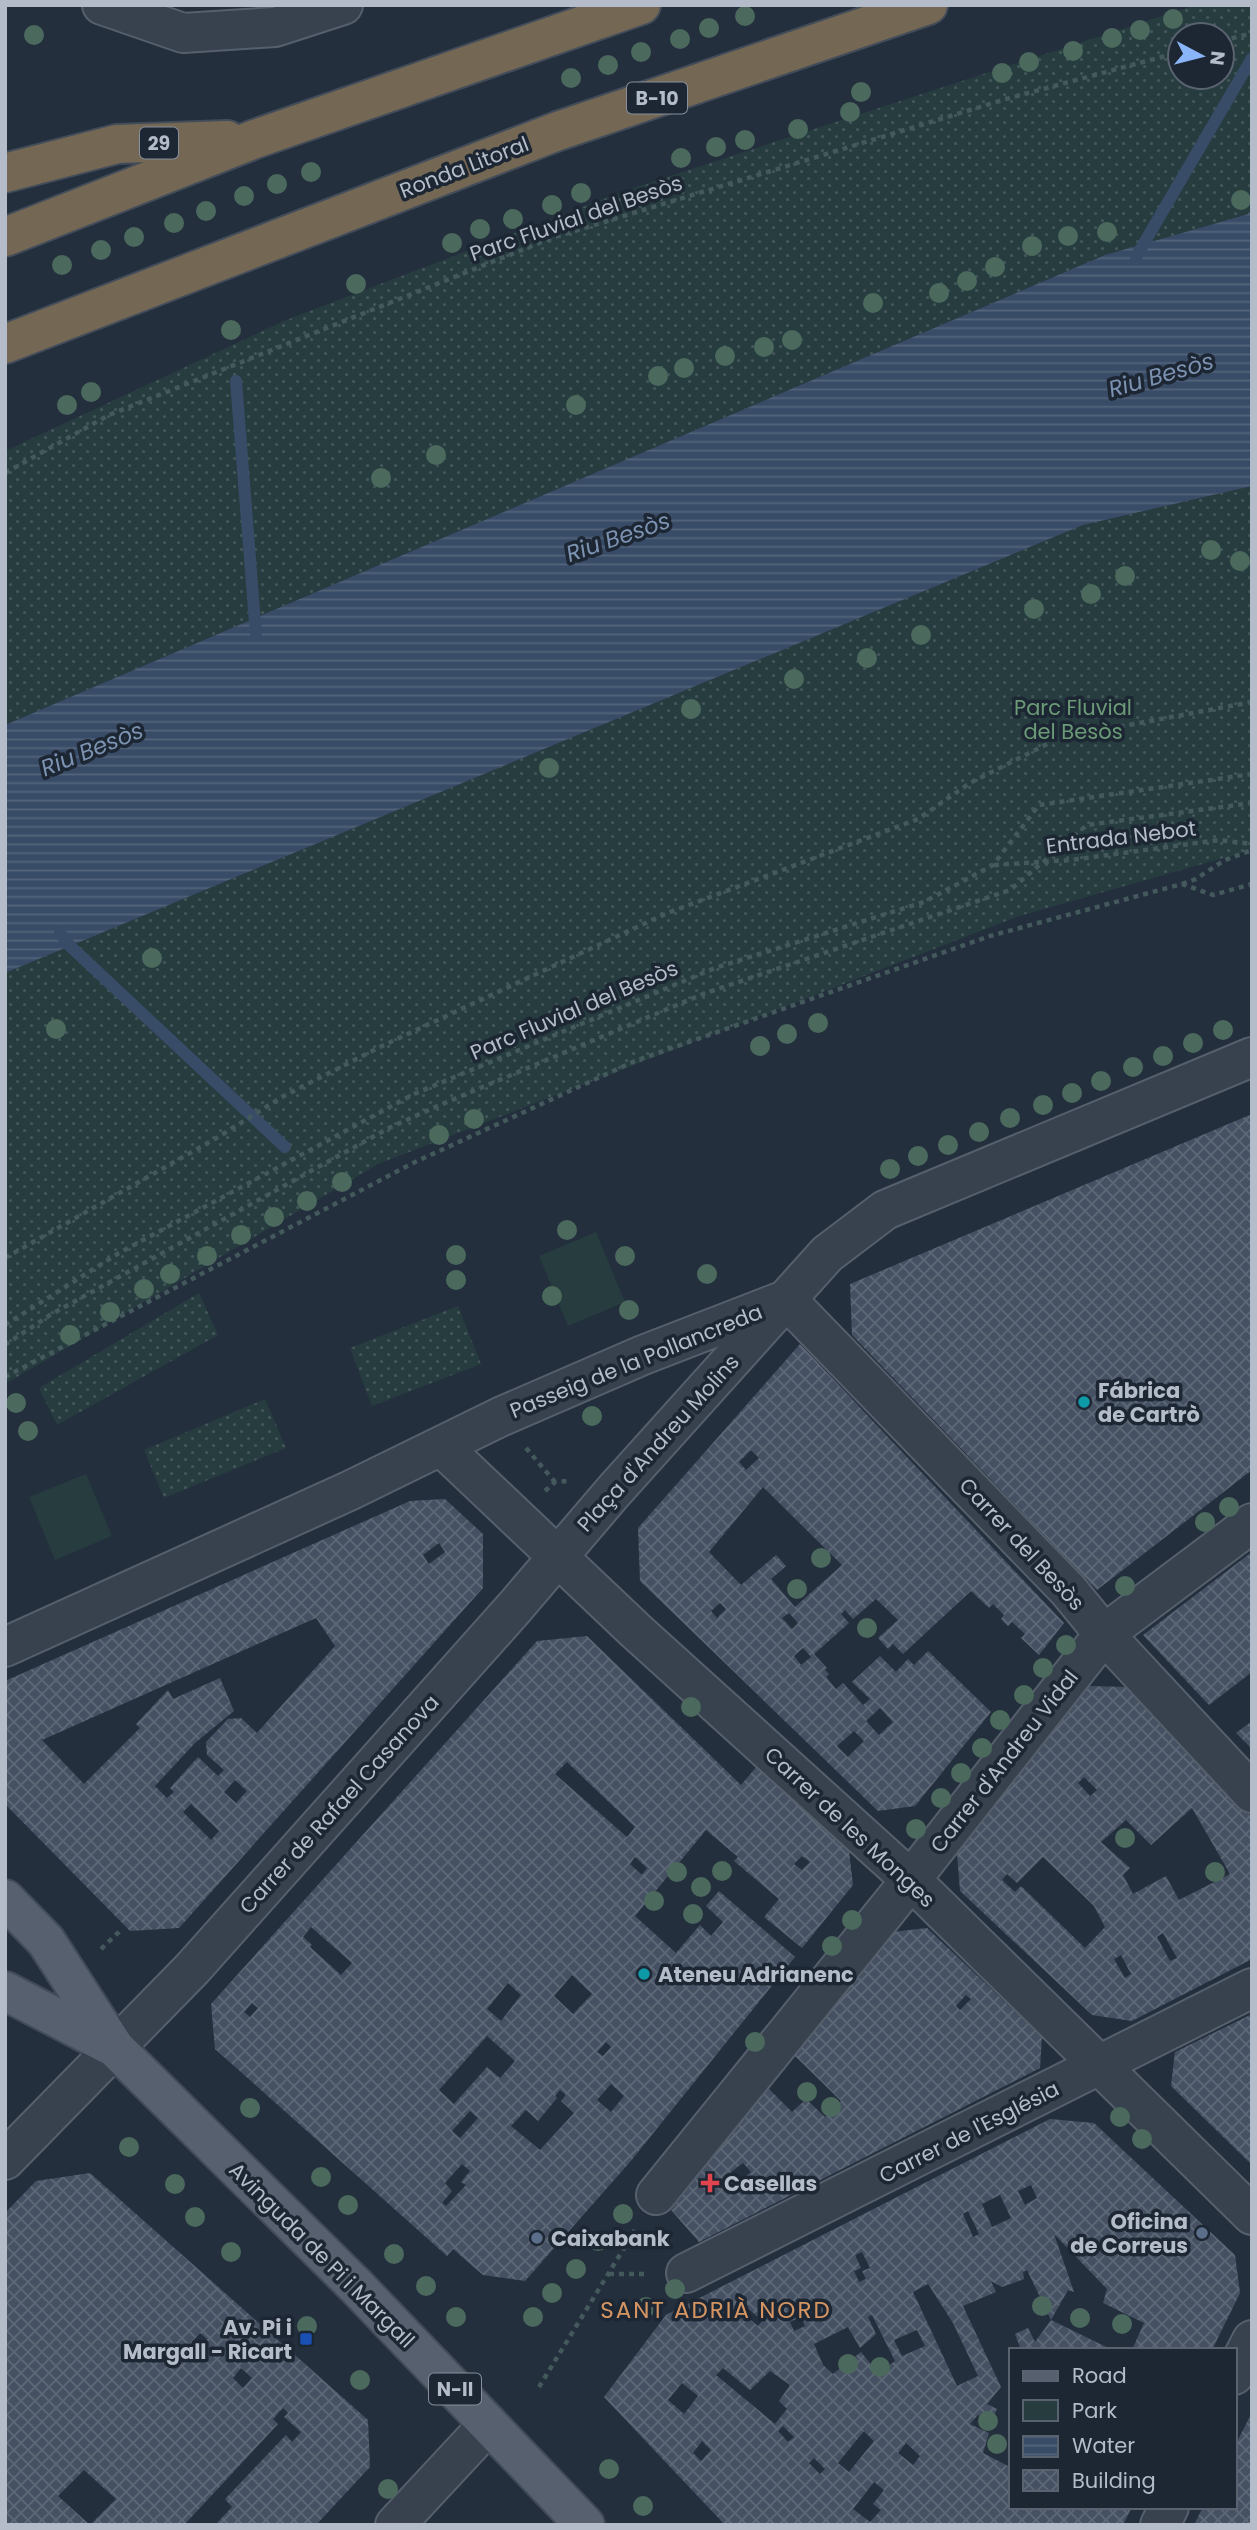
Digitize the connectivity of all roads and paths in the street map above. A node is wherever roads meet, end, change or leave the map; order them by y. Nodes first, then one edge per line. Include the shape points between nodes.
1 (343, 5) edge
2 (641, 5) edge
3 (928, 5) edge
4 (105, 6) edge
5 (1166, 56) edge
6 (256, 139) junction
7 (5, 173) edge
8 (5, 237) edge
9 (5, 344) edge
10 (5, 474) edge
11 (1252, 702) edge
12 (1252, 774) edge
13 (1252, 803) edge
14 (1252, 844) edge
15 (1252, 850) edge
16 (1046, 862) junction
17 (993, 865) junction
18 (1182, 884) junction
19 (1252, 884) edge
20 (1252, 1057) edge
21 (5, 1258) edge
22 (786, 1299) junction
23 (5, 1325) edge
24 (5, 1345) edge
25 (5, 1377) edge
26 (520, 1441) dead end
27 (441, 1446) junction
28 (555, 1482) dead end
29 (1252, 1523) edge
30 (558, 1557) junction
31 (1104, 1634) junction
32 (5, 1647) edge
33 (1252, 1793) edge
34 (911, 1880) junction
35 (5, 1899) edge
36 (121, 1930) dead end
37 (93, 1957) dead end
38 (1252, 1988) edge
39 (5, 1991) edge
40 (115, 2048) junction
41 (1101, 2065) junction
42 (5, 2160) edge
43 (656, 2196) joint
44 (1252, 2215) edge
45 (686, 2273) dead end
46 (1252, 2340) edge
47 (1236, 2371) edge
48 (539, 2387) dead end
49 (488, 2425) junction
50 (1168, 2509) edge
51 (394, 2525) edge
52 (585, 2525) edge
53 (1160, 2525) edge

1 - 4 street via 275,27 183,33
2 - 6 highway
3 - 9 highway, Ronda Litoral / B-10 via 558,131
5 - 10 path, Parc Fluvial del Besòs via 1006,99 552,239 109,415
6 - 7 highway, 29 via 117,144
6 - 8 highway
11 - 21 path via 1059,738 970,783 918,819 664,914 382,1045 282,1097
12 - 17 path, Parc Fluvial del Besòs via 1038,805
13 - 16 path, Parc Fluvial del Besòs via 1087,825
14 - 16 path, Entrada Nebot via 1219,840
15 - 18 path
16 - 17 path, Entrada Nebot
16 - 24 path, Parc Fluvial del Besòs via 1010,891 703,994 389,1128
17 - 23 path, Parc Fluvial del Besòs via 924,902 715,968 414,1094 119,1253
18 - 19 path via 1213,895
18 - 25 path via 990,936 635,1061 414,1163
20 - 22 street, Passeig de la Pollancreda via 885,1210 827,1254
22 - 27 street, Passeig de la Pollancreda via 500,1417
22 - 30 street, Plaça d'Andreu Molins
22 - 31 street, Carrer del Besòs via 1068,1590
26 - 28 path
27 - 30 street, Carrer de les Monges
27 - 32 street, Passeig de la Pollancreda
29 - 31 street, Carrer d'Andreu Vidal
30 - 34 street, Carrer de les Monges
30 - 40 street, Carrer de Rafael Casanova via 192,1969
31 - 33 street, Carrer del Besòs
31 - 34 street, Carrer d'Andreu Vidal
34 - 41 street, Carrer de les Monges
34 - 43 street, Carrer d'Andreu Vidal
35 - 40 main road, Avinguda de Pi i Margall / N-II via 46,1941
36 - 37 path
38 - 41 street, Carrer de l'Església
39 - 40 main road, Avinguda de Pi i Margall / N-II
40 - 42 street, Carrer de Rafael Casanova
40 - 49 main road, Avinguda de Pi i Margall / N-II via 357,2287
41 - 44 street, Carrer de les Monges
41 - 45 street, Carrer de l'Església
43 - 48 path
46 - 47 street
49 - 51 street
49 - 52 main road, Avinguda de Pi i Margall / N-II
50 - 53 street

